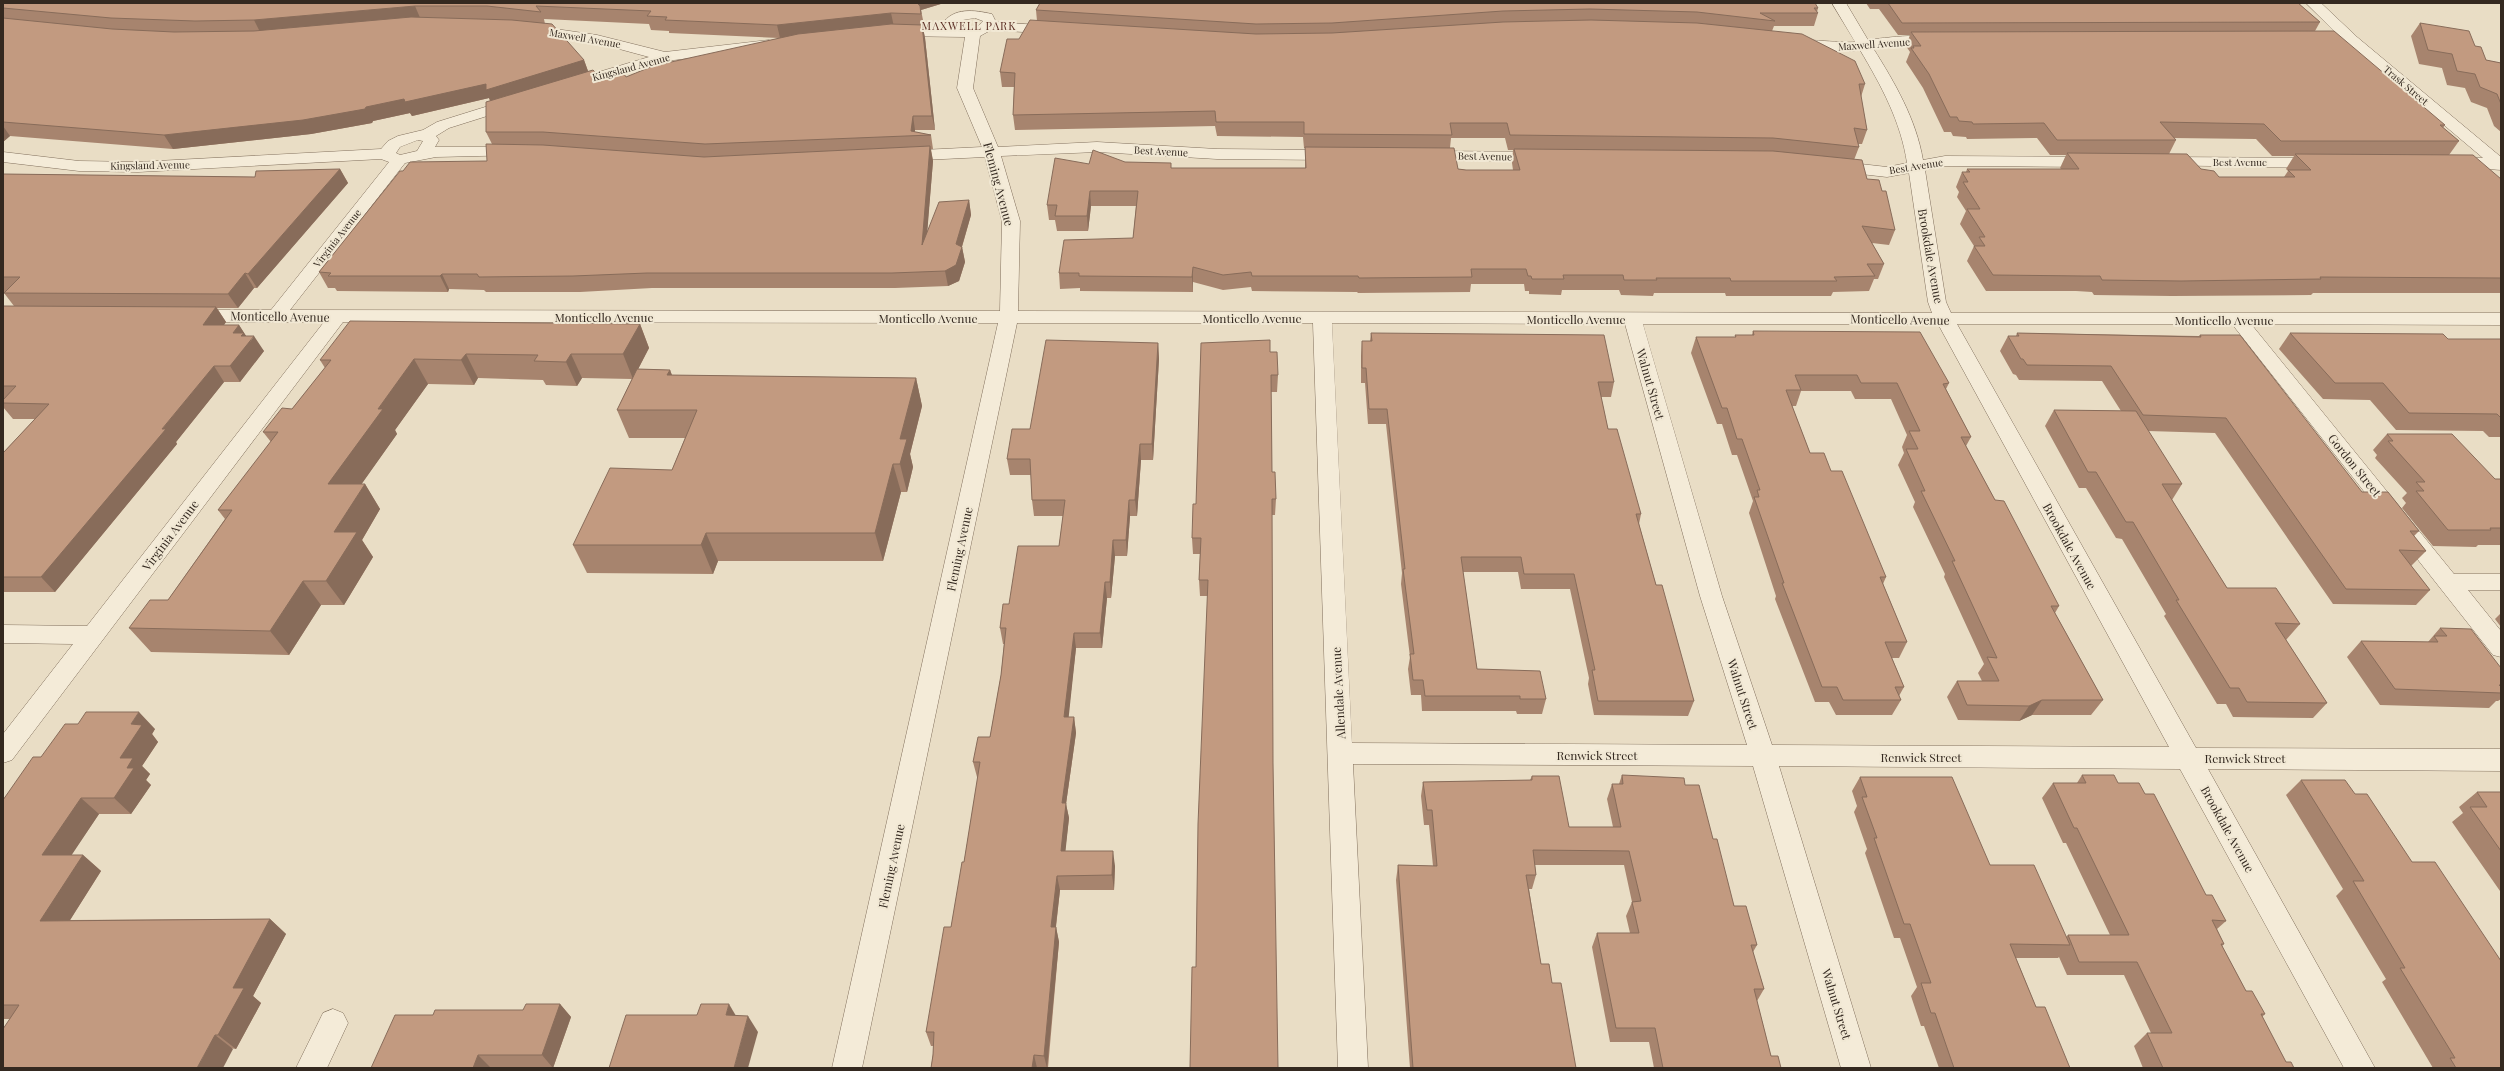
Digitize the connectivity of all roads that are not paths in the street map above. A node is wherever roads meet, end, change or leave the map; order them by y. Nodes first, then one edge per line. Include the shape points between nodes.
1 (990, 3) edge
2 (1839, 3) edge
3 (2313, 3) edge
4 (955, 18) junction
5 (975, 26) junction
6 (514, 28) edge
7 (1072, 31) edge
8 (894, 32) junction
9 (878, 33) edge
10 (2296, 40) edge
11 (2352, 40) junction
12 (1779, 41) edge
13 (1953, 41) edge
14 (783, 43) edge
15 (1866, 44) junction
16 (664, 57) junction
17 (556, 89) edge
18 (526, 99) edge
19 (426, 136) junction
20 (406, 138) junction
21 (991, 150) junction
22 (534, 152) edge
23 (423, 154) junction
24 (1353, 155) edge
25 (297, 156) junction
26 (1409, 156) edge
27 (3, 157) edge
28 (393, 157) junction
29 (882, 157) edge
30 (1561, 157) edge
31 (2112, 162) edge
32 (2151, 162) edge
33 (2333, 163) edge
34 (2436, 163) edge
35 (1816, 164) edge
36 (2500, 164) edge
37 (1915, 167) junction
38 (178, 316) edge
39 (276, 316) junction
40 (337, 317) junction
41 (1009, 317) junction
42 (1322, 319) junction
43 (2501, 319) edge
44 (1633, 320) junction
45 (1945, 320) junction
46 (2238, 320) junction
47 (2448, 582) junction
48 (2501, 582) edge
49 (3, 634) edge
50 (94, 635) junction
51 (2501, 648) edge
52 (3, 753) edge
53 (1341, 753) junction
54 (1763, 756) junction
55 (2189, 758) junction
56 (2501, 760) edge
57 (333, 1023) dead end
58 (311, 1068) edge
59 (847, 1068) edge
60 (1353, 1068) edge
61 (1856, 1068) edge
62 (2360, 1068) edge

1 - 5 street
2 - 15 street, Brookdale Avenue
3 - 11 street, Trask Street
4 - 5 street
4 - 5 street via 950,24 952,29
4 - 8 street
5 - 7 street
5 - 8 street via 931,34
5 - 21 street, Fleming Avenue via 965,88
6 - 16 street, Maxwell Avenue via 594,38
8 - 9 street
10 - 11 street
11 - 36 street, Trask Street
12 - 15 street, Maxwell Avenue via 1842,48
13 - 15 street, Maxwell Avenue via 1889,41
14 - 16 street, Kingsland Avenue
15 - 37 street, Brookdale Avenue via 1899,106 1913,148
16 - 17 street, Kingsland Avenue
18 - 19 street via 443,125
19 - 20 street, Kingsland Avenue
19 - 23 street via 431,140
20 - 25 street, Kingsland Avenue
20 - 28 street, Virginia Avenue via 390,147
21 - 24 street, Best Avenue via 1097,147 1217,154
21 - 29 street, Best Avenue
21 - 41 street, Fleming Avenue via 1011,221
22 - 23 street
23 - 28 street, Kingsland Avenue
25 - 27 street, Kingsland Avenue via 223,164 138,167 79,166
25 - 28 street, Kingsland Avenue
26 - 30 street, Best Avenue
28 - 39 street, Virginia Avenue
31 - 37 street, Best Avenue via 1945,161
32 - 33 street, Best Avenue
34 - 36 street
35 - 37 street, Best Avenue via 1888,172
37 - 45 street, Brookdale Avenue via 1937,302
38 - 39 street, Monticello Avenue
39 - 40 street, Monticello Avenue
40 - 41 street, Monticello Avenue
40 - 50 street, Virginia Avenue
41 - 42 street, Monticello Avenue
41 - 59 street, Fleming Avenue
42 - 44 street, Monticello Avenue
42 - 53 street, Allendale Avenue
43 - 46 street, Monticello Avenue
44 - 45 street, Monticello Avenue
44 - 54 street, Walnut Street via 1711,596
45 - 46 street, Monticello Avenue
45 - 55 street, Brookdale Avenue
46 - 47 street, Gordon Street
47 - 48 street
47 - 51 street, Gordon Street
49 - 50 street
50 - 52 street, Virginia Avenue
53 - 54 street, Renwick Street
53 - 60 street, Allendale Avenue
54 - 55 street, Renwick Street
54 - 61 street, Walnut Street
55 - 56 street, Renwick Street
55 - 62 street, Brookdale Avenue
57 - 58 street

